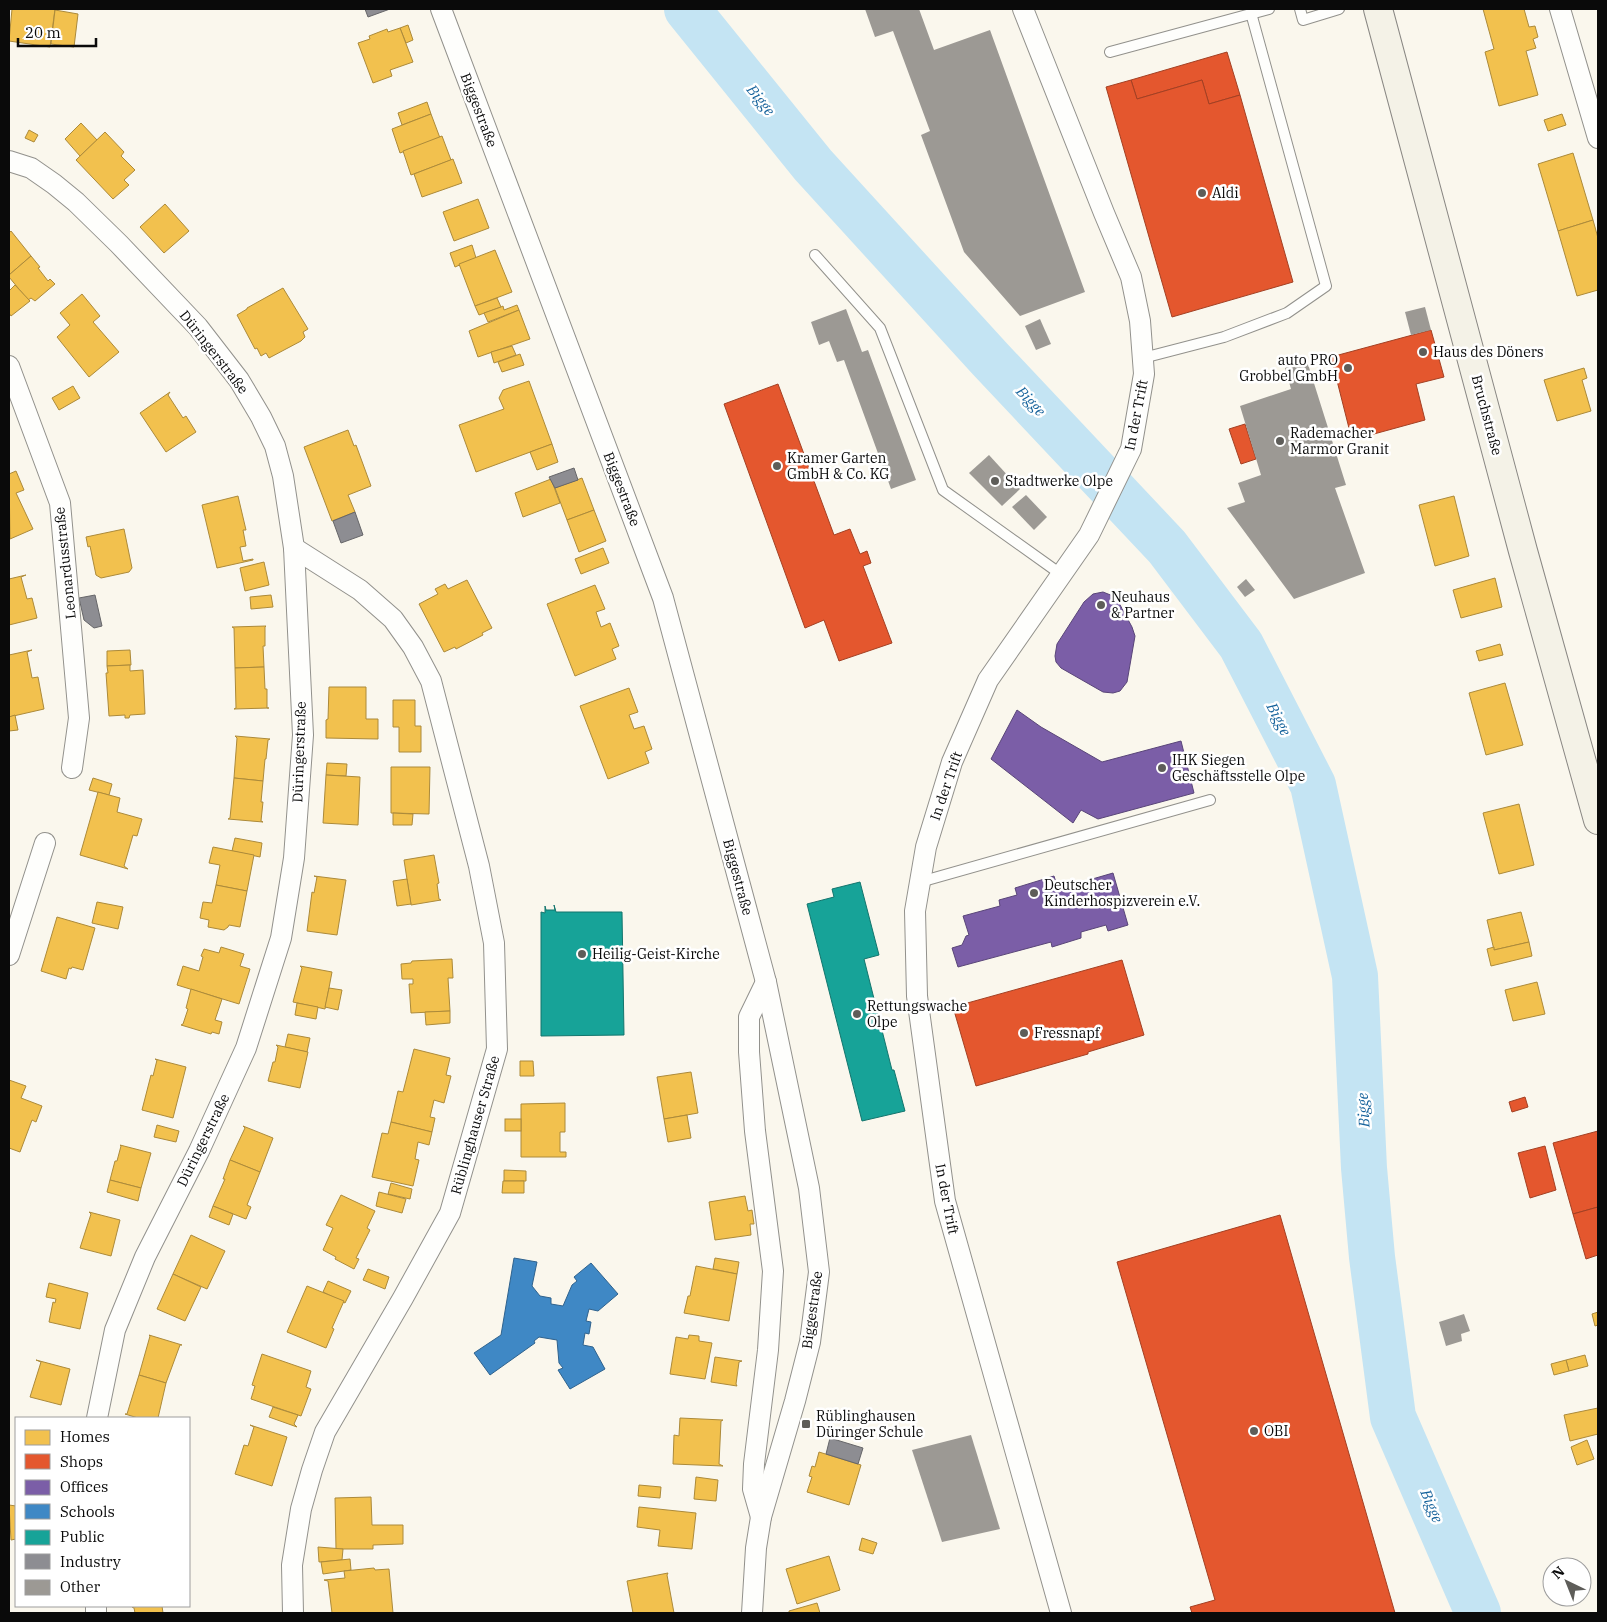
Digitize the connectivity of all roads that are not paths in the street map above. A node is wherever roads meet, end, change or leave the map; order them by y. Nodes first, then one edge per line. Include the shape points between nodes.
1 (441, 9) edge
2 (1023, 9) edge
3 (1269, 9) edge
4 (1300, 9) edge
5 (1339, 9) edge
6 (1378, 9) edge
7 (1560, 9) edge
8 (1251, 13) junction
9 (1110, 52) dead end
10 (1598, 138) edge
11 (9, 161) edge
12 (814, 255) dead end
13 (1143, 358) junction
14 (9, 366) edge
15 (294, 548) junction
16 (1062, 575) junction
17 (72, 768) dead end
18 (1210, 800) dead end
19 (1598, 820) edge
20 (45, 843) dead end
21 (920, 882) junction
22 (9, 955) edge
23 (766, 982) junction
24 (97, 1417) edge
25 (761, 1517) junction
26 (293, 1613) edge
27 (752, 1613) edge
28 (1061, 1613) edge

1 - 23 street, Biggestraße via 663,598
2 - 13 street, In der Trift via 1131,277
3 - 8 lane
4 - 5 lane via 1303,20
6 - 19 main road, Bruchstraße via 1522,551
7 - 10 street
8 - 9 lane
8 - 13 lane via 1326,286 1287,313 1224,337
11 - 15 street, Düringerstraße via 31,168 76,202 198,327 239,380 275,446
12 - 16 lane via 880,328 943,490
13 - 16 street, In der Trift via 1144,374 1131,449 1089,535
14 - 17 street, Leonardusstraße via 60,503 80,718
15 - 24 street, Düringerstraße via 303,735 294,858 281,938 246,1048 145,1257 116,1330
15 - 26 street, Rüblinghauser Straße via 360,590 393,619 431,681 480,866 494,943 497,1049 450,1212 325,1432 301,1509 292,1565
16 - 21 street, In der Trift via 988,680 952,762 926,847
18 - 21 lane
20 - 22 street
21 - 28 street, In der Trift via 915,911 917,996 945,1201
23 - 25 street, Biggestraße via 749,1017 755,1131 773,1271 768,1350 754,1464 753,1489
23 - 25 street, Biggestraße via 809,1188 819,1272 810,1342
25 - 27 street, Biggestraße

